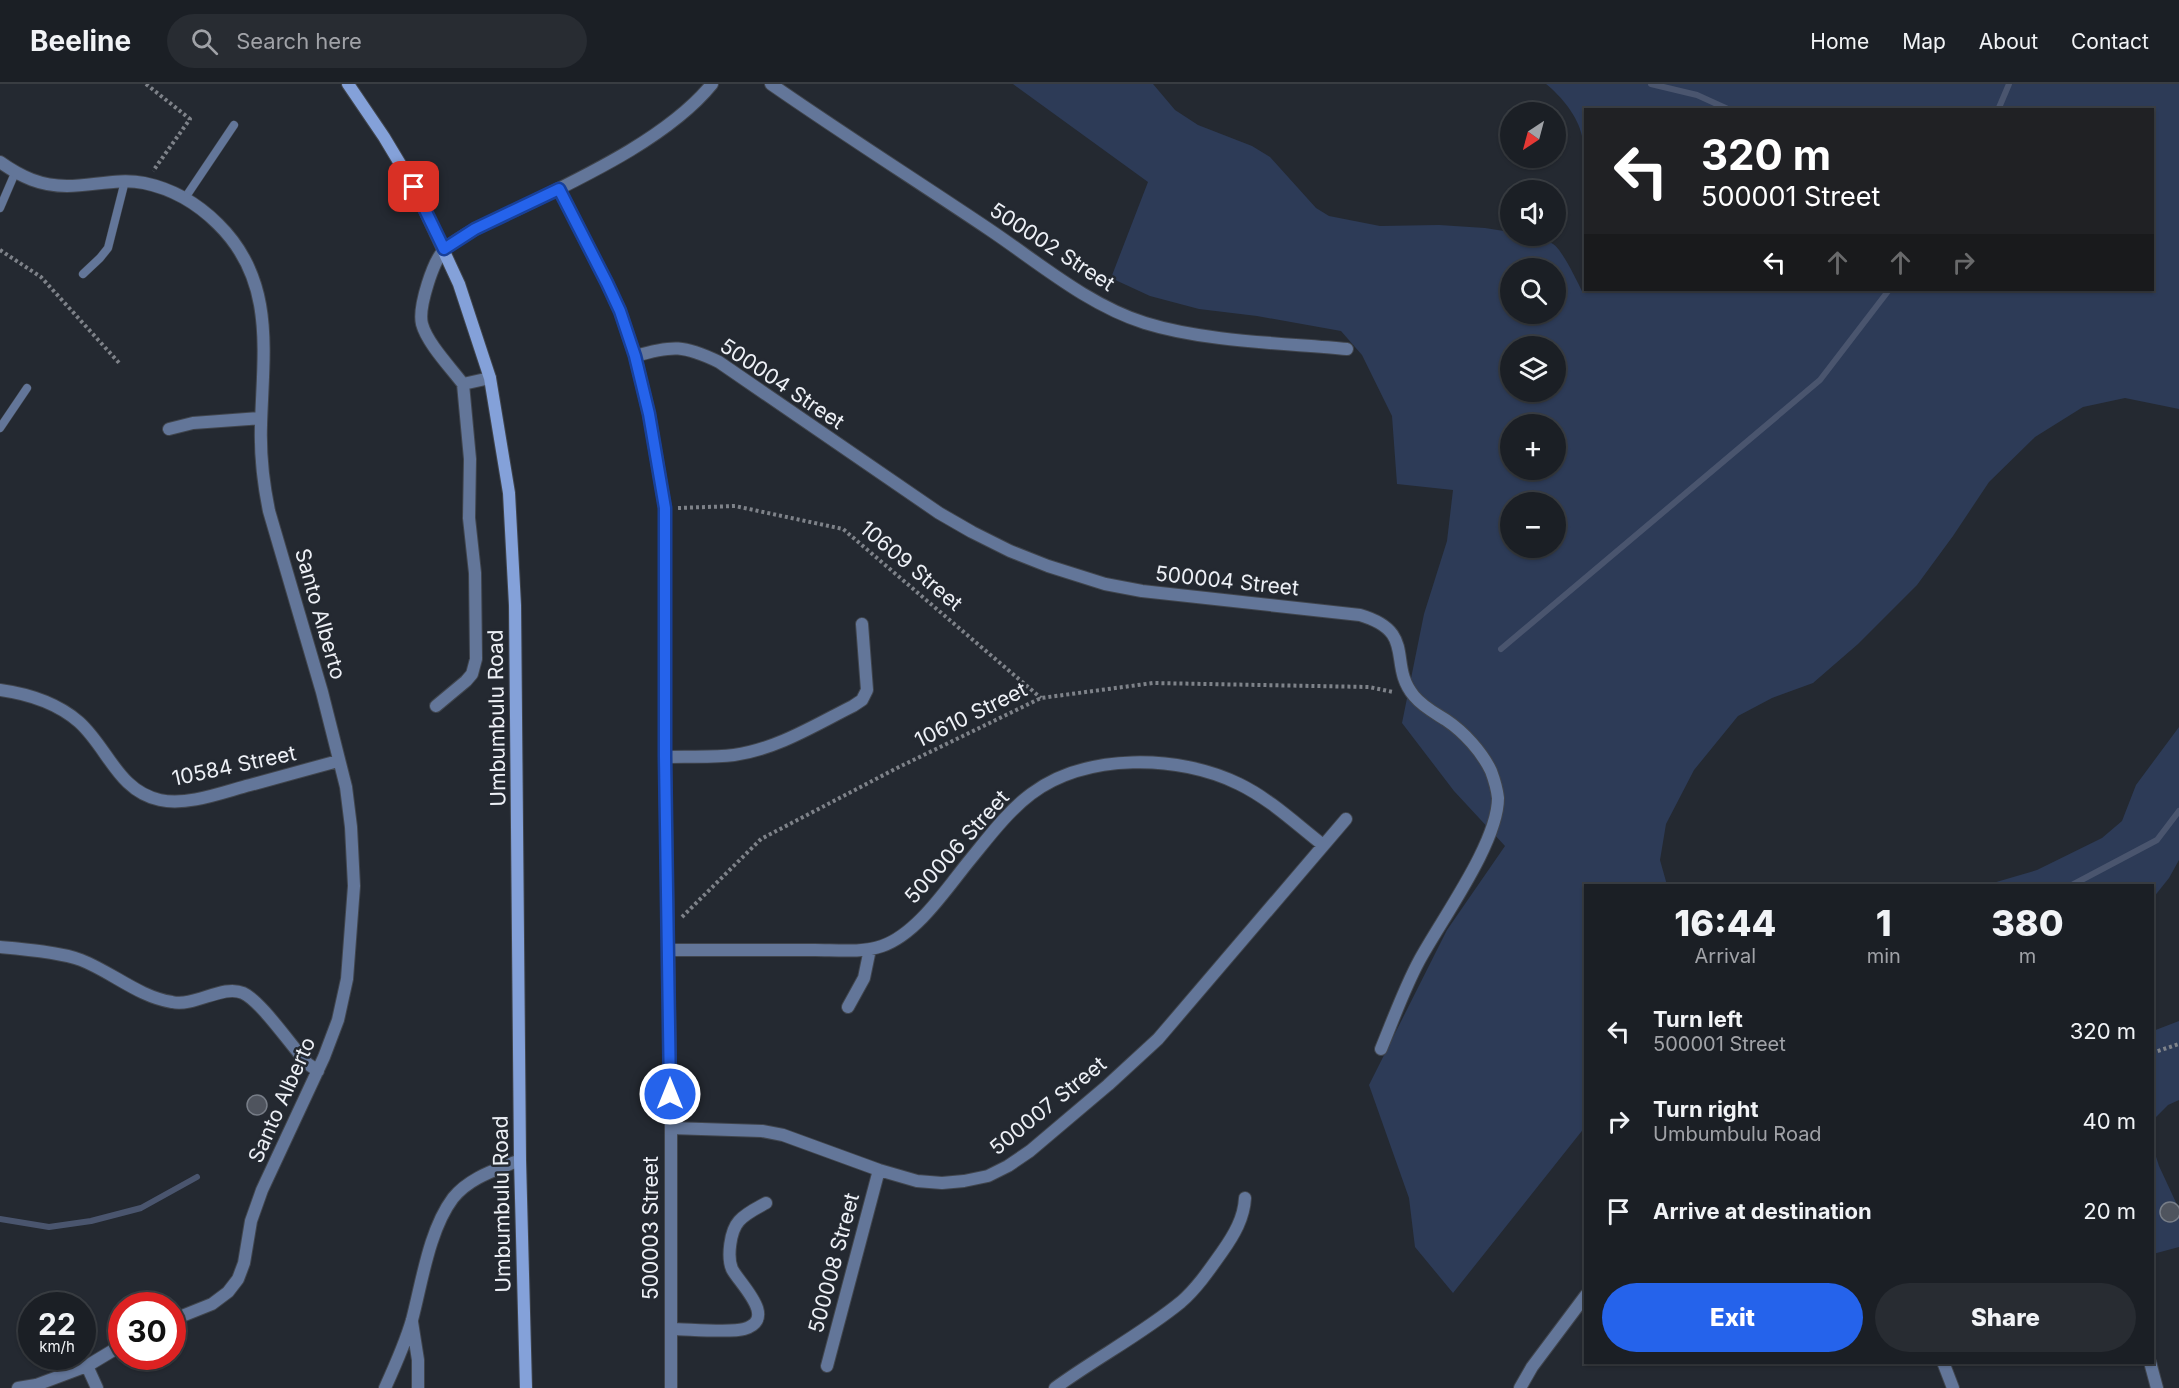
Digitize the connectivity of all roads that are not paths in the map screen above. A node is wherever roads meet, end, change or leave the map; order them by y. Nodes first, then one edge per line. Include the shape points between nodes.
1 (348, 84) edge
2 (712, 84) edge
3 (771, 84) edge
4 (234, 125) dead end
5 (0, 162) edge
6 (15, 173) junction
7 (125, 181) junction
8 (559, 189) junction
9 (185, 198) junction
10 (0, 208) edge
11 (444, 249) junction
12 (83, 274) dead end
13 (1347, 349) dead end
14 (635, 356) junction
15 (490, 378) junction
16 (463, 384) junction
17 (27, 388) dead end
18 (261, 418) junction
19 (0, 428) edge
20 (169, 429) dead end
21 (862, 624) dead end
22 (0, 690) edge
23 (436, 706) dead end
24 (665, 757) junction
25 (338, 761) junction
26 (1347, 819) dead end
27 (1323, 845) junction
28 (0, 947) edge
29 (870, 949) junction
30 (669, 950) junction
31 (848, 1007) dead end
32 (1381, 1049) dead end
33 (318, 1071) junction
34 (671, 1128) junction
35 (520, 1161) junction
36 (879, 1170) junction
37 (1245, 1198) dead end
38 (766, 1203) dead end
39 (1584, 1298) edge
40 (186, 1314) edge
41 (411, 1321) junction
42 (671, 1329) junction
43 (1944, 1364) edge
44 (2151, 1364) edge
45 (827, 1366) dead end
46 (76, 1370) edge
47 (89, 1370) edge
48 (18, 1388) edge
49 (97, 1388) edge
50 (385, 1388) edge
51 (418, 1388) edge
52 (526, 1388) edge
53 (671, 1388) edge
54 (1055, 1388) edge
55 (1520, 1388) edge
56 (1953, 1388) edge
57 (2157, 1388) edge

1 - 11 main road, Umbumbulu Road via 414,187
2 - 8 street via 650,137
3 - 13 street, 500002 Street via 1050,272 1114,310 1143,322 1191,333
4 - 9 lane
5 - 6 street, Santo Alberto
6 - 7 street, Santo Alberto via 51,185
6 - 10 lane
7 - 9 street, Santo Alberto via 144,183
7 - 12 lane via 108,248
8 - 11 street via 475,229
8 - 14 street, 500003 Street via 620,311
9 - 18 street, Santo Alberto via 228,234 253,276 264,326
11 - 15 main road, Umbumbulu Road
11 - 16 street via 425,291 422,324
14 - 24 street, 500003 Street via 665,508
14 - 32 street, 500004 Street via 664,348 698,351 939,513 1048,566 1142,591 1349,613 1372,618 1392,632 1407,686 1426,708 1462,732 1478,751 1491,772 1498,800 1471,874 1418,963
15 - 16 street
15 - 35 main road, Umbumbulu Road via 508,493 515,604
16 - 23 street via 470,459 476,659 472,674
17 - 19 lane
18 - 20 street via 193,423
18 - 25 street, Santo Alberto via 261,456 269,511
21 - 24 street via 867,690 862,700 791,738 752,751
22 - 25 street, 10584 Street via 53,704 79,722 130,786 161,800 183,801
24 - 30 street, 500003 Street
25 - 33 street, Santo Alberto via 351,827 351,943 338,1020
26 - 27 street, 500007 Street
27 - 29 street, 500006 Street via 1263,798 1216,774 1156,764 1091,767 1051,781 1030,795 925,914 897,939
27 - 36 street, 500007 Street via 1158,1039 1030,1151 988,1176 964,1181 917,1181
28 - 33 street via 79,959 144,993 174,1003 232,991 244,994
29 - 30 street, 500006 Street
29 - 31 street via 864,978
30 - 34 street, 500003 Street
33 - 40 street, Santo Alberto via 262,1190 238,1279 212,1304
34 - 36 street, 500007 Street via 783,1135
34 - 42 street, 500003 Street
35 - 41 street via 483,1175 453,1198 435,1235
35 - 52 main road, Umbumbulu Road
36 - 45 street, 500008 Street
37 - 54 street via 1243,1215 1235,1230 1194,1289 1181,1302
38 - 42 street via 736,1225 730,1253 735,1274 757,1307 755,1322 743,1330
39 - 55 street
41 - 50 street
41 - 51 street
42 - 53 street, 500003 Street
43 - 56 street
44 - 57 street
46 - 48 street
47 - 49 street

